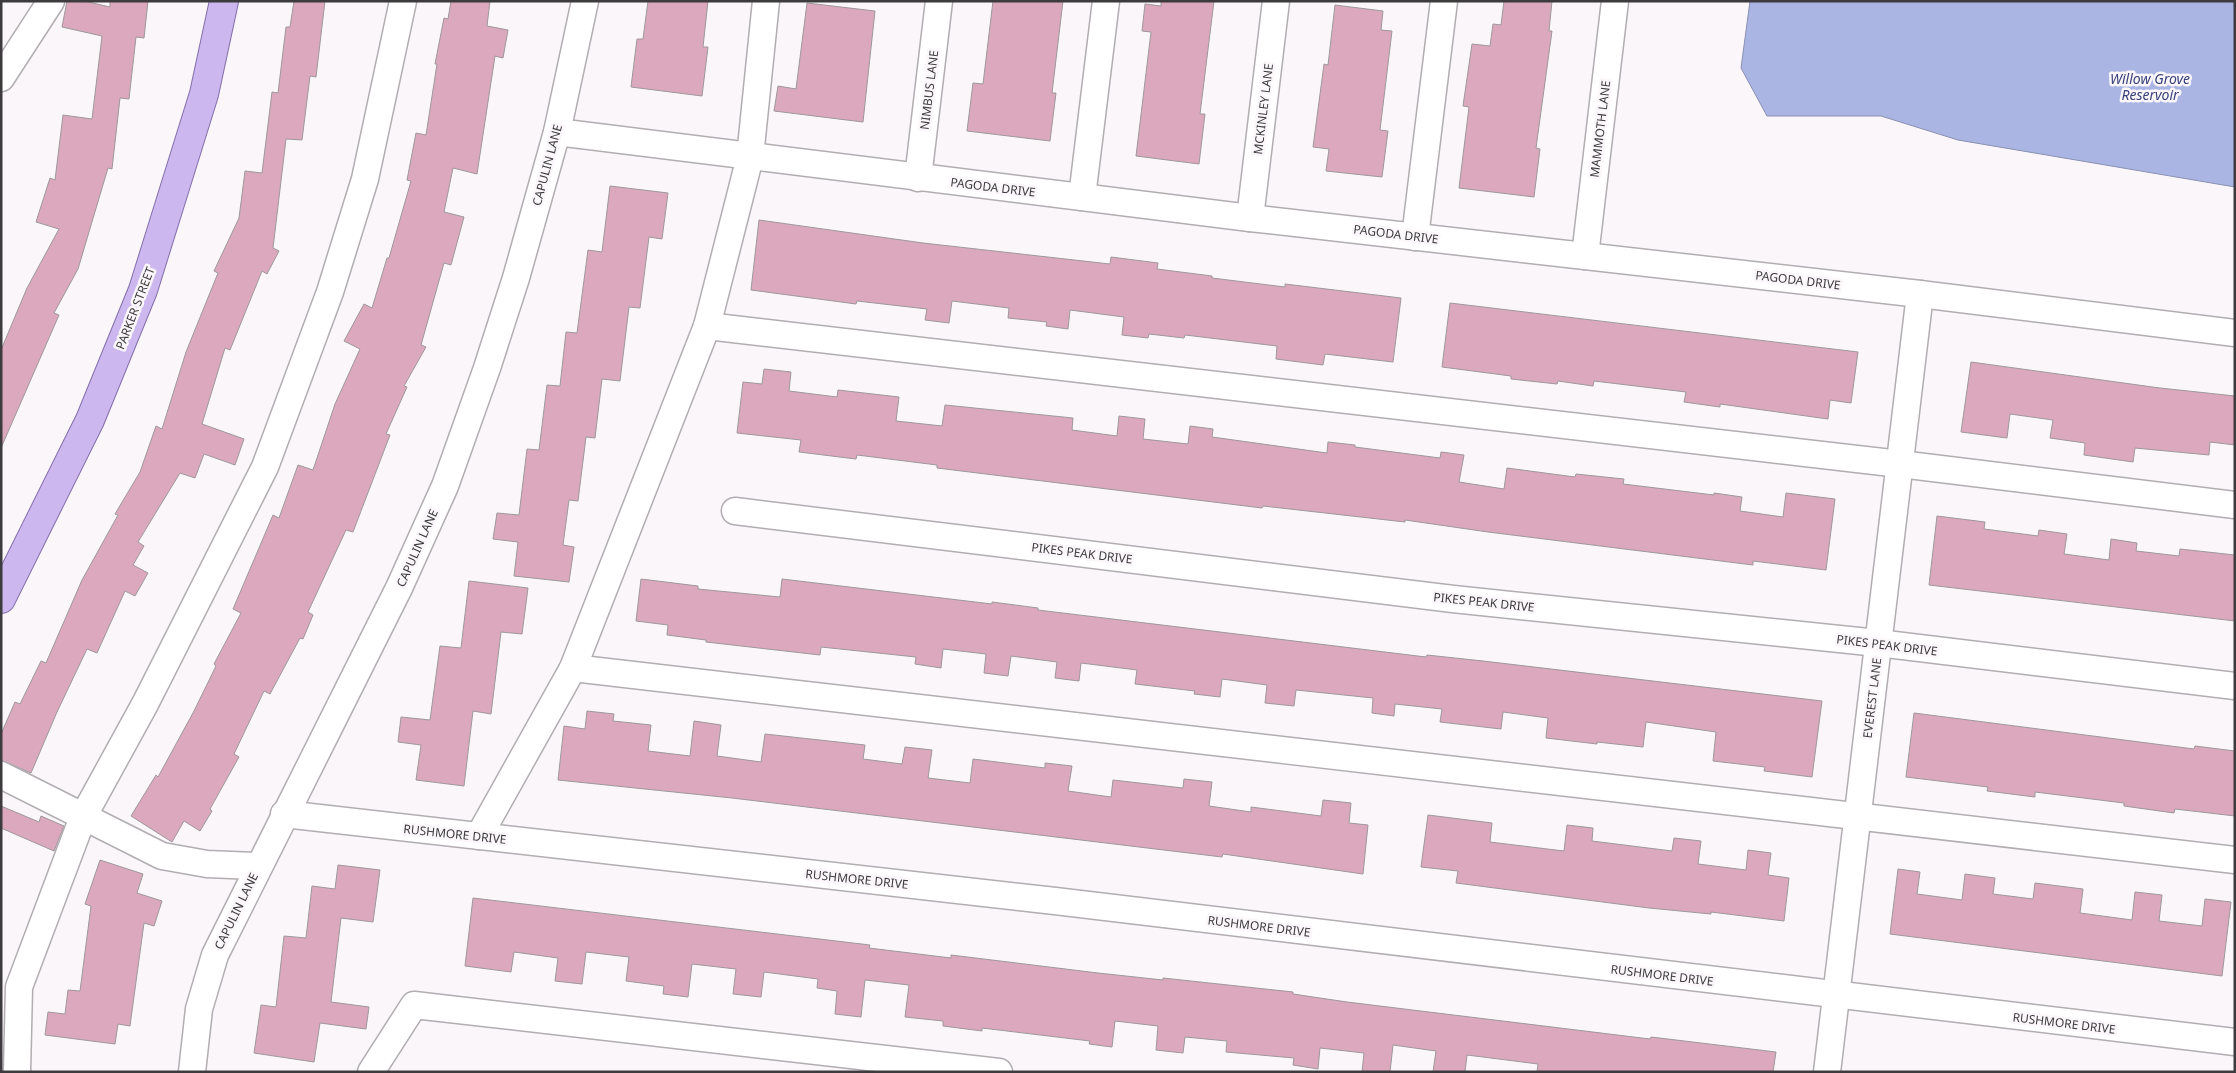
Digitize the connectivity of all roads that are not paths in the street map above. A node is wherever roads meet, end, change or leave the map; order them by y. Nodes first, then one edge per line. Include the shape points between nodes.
1 (51, 1) edge
2 (224, 1) edge
3 (403, 1) edge
4 (585, 1) edge
5 (766, 1) edge
6 (940, 1) edge
7 (1106, 1) edge
8 (1276, 1) edge
9 (1444, 1) edge
10 (1615, 1) edge
11 (1, 78) edge
12 (557, 132) junction
13 (750, 157) junction
14 (918, 178) junction
15 (1082, 198) junction
16 (1250, 218) junction
17 (1415, 237) junction
18 (1585, 256) junction
19 (1920, 294) junction
20 (707, 326) junction
21 (2235, 333) edge
22 (1900, 464) junction
23 (2235, 505) edge
24 (735, 511) dead end
25 (1, 598) edge
26 (1878, 644) junction
27 (573, 668) junction
28 (2235, 686) edge
29 (1, 775) edge
30 (284, 814) junction
31 (1858, 816) junction
32 (83, 817) junction
33 (480, 836) junction
34 (2235, 860) edge
35 (258, 866) junction
36 (1836, 996) junction
37 (2235, 1042) edge
38 (17, 1072) edge
39 (192, 1072) edge
40 (371, 1072) edge
41 (999, 1072) edge
42 (1827, 1072) edge

1 - 11 street
2 - 25 main road, PARKER STREET via 204,94 143,290 90,420
3 - 32 street via 365,179 330,292 265,467 145,704
4 - 12 street, CAPULIN LANE
5 - 13 street
6 - 14 street, NIMBUS LANE
7 - 15 street
8 - 16 street, MCKINLEY LANE
9 - 17 street
10 - 18 street, MAMMOTH LANE
12 - 13 street, PAGODA DRIVE
12 - 30 street, CAPULIN LANE via 488,368 445,486 399,588
13 - 14 street, PAGODA DRIVE
13 - 20 street
14 - 15 street, PAGODA DRIVE
15 - 16 street, PAGODA DRIVE
16 - 17 street, PAGODA DRIVE
17 - 18 street, PAGODA DRIVE
18 - 19 street, PAGODA DRIVE
19 - 21 street, PAGODA DRIVE
19 - 22 street, EVEREST LANE
20 - 22 street
20 - 27 street
22 - 23 street
22 - 26 street, EVEREST LANE
24 - 26 street, PIKES PEAK DRIVE via 1443,597
26 - 28 street, PIKES PEAK DRIVE
26 - 31 street, EVEREST LANE
27 - 31 street
27 - 33 street
29 - 32 street
30 - 33 street, RUSHMORE DRIVE
30 - 35 street, CAPULIN LANE
31 - 34 street
31 - 36 street, EVEREST LANE
32 - 35 street via 162,856 207,864
32 - 38 street via 19,987
33 - 36 street, RUSHMORE DRIVE via 1065,902
35 - 39 street, CAPULIN LANE via 215,955 199,1009
36 - 37 street, RUSHMORE DRIVE
36 - 42 street, EVEREST LANE
40 - 41 street via 414,1005

